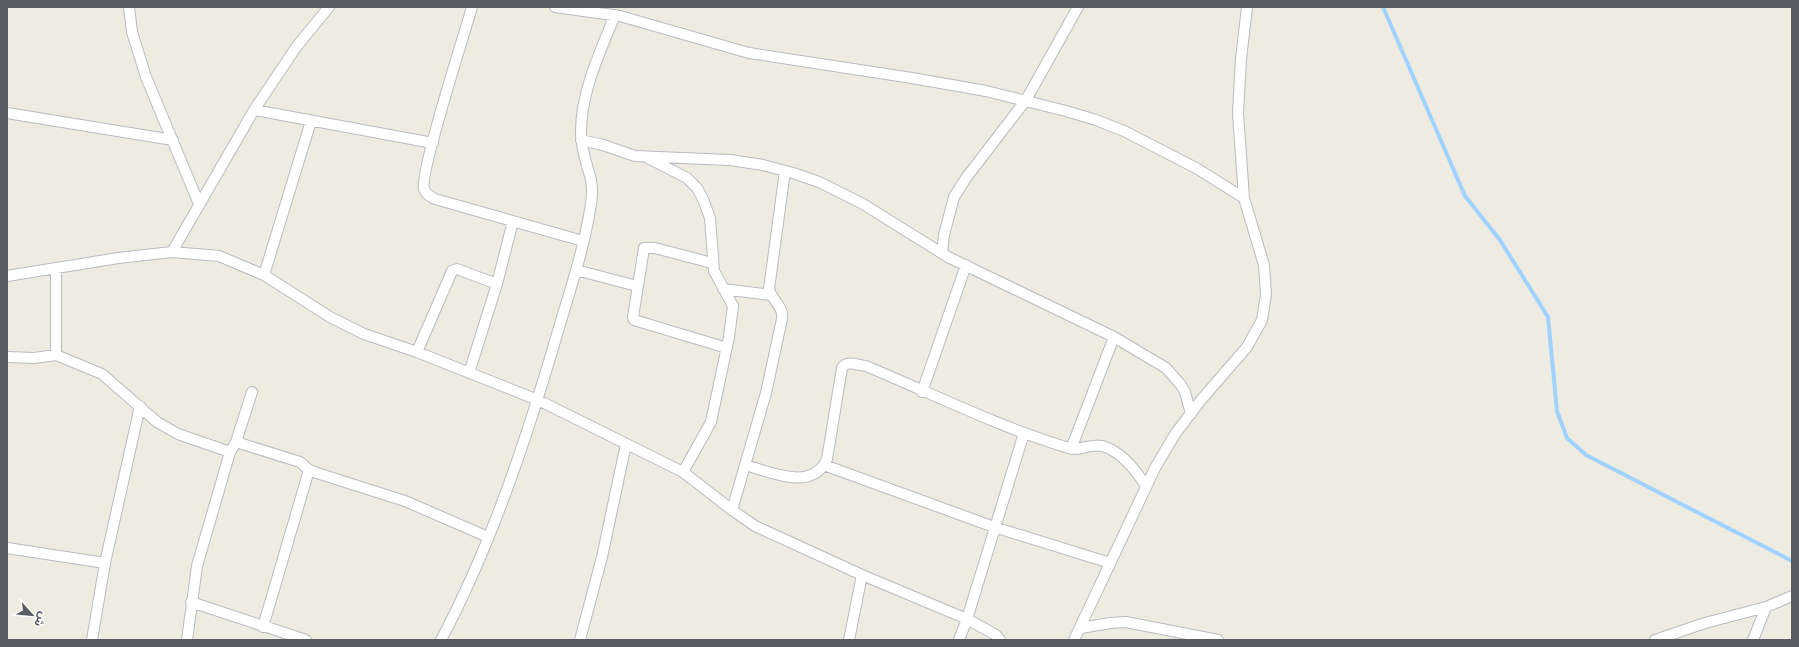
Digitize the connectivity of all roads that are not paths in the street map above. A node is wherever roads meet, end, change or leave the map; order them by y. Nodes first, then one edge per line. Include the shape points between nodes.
1 (129, 7) edge
2 (329, 7) edge
3 (472, 7) edge
4 (555, 7) edge
5 (1078, 7) edge
6 (1247, 7) edge
7 (614, 15) junction
8 (1026, 100) junction
9 (254, 110) junction
10 (7, 113) edge
11 (311, 121) junction
12 (173, 140) junction
13 (581, 140) junction
14 (433, 143) junction
15 (644, 156) junction
16 (785, 171) junction
17 (1244, 198) junction
18 (199, 204) junction
19 (513, 221) junction
20 (583, 240) junction
21 (172, 252) junction
22 (942, 253) junction
23 (712, 263) junction
24 (966, 265) junction
25 (56, 268) junction
26 (576, 270) junction
27 (264, 275) junction
28 (7, 276) edge
29 (497, 284) junction
30 (637, 286) junction
31 (723, 289) junction
32 (771, 295) junction
33 (1114, 336) junction
34 (727, 348) junction
35 (417, 352) junction
36 (56, 355) junction
37 (7, 357) edge
38 (469, 372) junction
39 (252, 392) dead end
40 (922, 392) junction
41 (538, 400) junction
42 (140, 406) junction
43 (1191, 414) junction
44 (1024, 433) junction
45 (236, 442) junction
46 (626, 444) junction
47 (1071, 449) junction
48 (230, 452) junction
49 (745, 465) junction
50 (824, 465) junction
51 (309, 470) junction
52 (683, 472) junction
53 (1146, 486) junction
54 (732, 510) junction
55 (994, 527) junction
56 (488, 537) junction
57 (7, 548) edge
58 (105, 562) junction
59 (1110, 563) junction
60 (862, 575) junction
61 (1792, 596) edge
62 (191, 602) junction
63 (1766, 607) junction
64 (967, 619) junction
65 (263, 627) junction
66 (1081, 628) junction
67 (92, 640) edge
68 (187, 640) edge
69 (306, 640) edge
70 (441, 640) edge
71 (580, 640) edge
72 (849, 640) edge
73 (959, 640) edge
74 (1000, 640) edge
75 (1074, 640) edge
76 (1218, 640) edge
77 (1655, 640) edge
78 (1753, 640) edge

1 - 12 street via 132,32 146,77
2 - 9 street via 297,46
3 - 14 street
4 - 7 street
5 - 8 street
6 - 17 street via 1240,59 1238,113
7 - 8 street via 749,53 912,78
7 - 13 street via 588,90 583,110
8 - 17 street via 1066,110 1124,131 1196,168
8 - 22 street via 954,197 945,229
9 - 11 street
9 - 18 street
10 - 12 street
11 - 14 street
11 - 27 street
12 - 18 street
13 - 15 street via 635,156
13 - 20 street via 592,193
14 - 19 street via 423,182 424,190 429,196
15 - 16 street via 730,160
15 - 23 street via 675,170 694,183 710,218
16 - 22 street via 819,182 863,204
16 - 32 street via 770,280
17 - 43 street via 1264,265 1266,295 1262,320 1247,347
18 - 21 street
19 - 20 street
19 - 29 street
20 - 26 street
21 - 25 street
21 - 27 street via 219,256
22 - 24 street
23 - 30 street via 656,248 644,248
23 - 31 street
24 - 33 street
24 - 40 street
25 - 28 street
25 - 36 street
26 - 30 street
26 - 41 street
27 - 35 street via 337,321 364,334
29 - 35 street via 454,269
29 - 38 street
30 - 34 street via 632,317 634,320
31 - 32 street
31 - 34 street via 733,306
32 - 49 street via 782,309 782,319 766,393
33 - 43 street via 1166,368 1175,377 1185,392
33 - 47 street
34 - 52 street via 711,422
35 - 38 street
36 - 37 street via 34,358
36 - 42 street via 102,374
38 - 41 street
39 - 45 street
40 - 44 street
40 - 50 street via 866,366 849,363 844,365
41 - 46 street
41 - 56 street
42 - 48 street via 157,422 178,434
42 - 58 street
43 - 53 street via 1175,434
44 - 47 street
44 - 55 street
45 - 48 street
45 - 51 street via 300,462
46 - 52 street
46 - 71 street via 602,557
47 - 53 street via 1088,445 1107,448 1125,460
48 - 62 street via 197,566
49 - 50 street via 798,478 814,474
49 - 54 street
50 - 55 street
51 - 56 street via 405,501
51 - 65 street
52 - 54 street
53 - 59 street
54 - 60 street via 755,526
55 - 59 street
55 - 64 street
56 - 70 street via 477,566
57 - 58 street
58 - 67 street
59 - 66 street
60 - 64 street
60 - 72 street
61 - 63 street
62 - 65 street
62 - 68 street
63 - 77 street via 1705,623
63 - 78 street
64 - 73 street
64 - 74 street via 996,635
65 - 69 street
66 - 75 street
66 - 76 street via 1126,622

